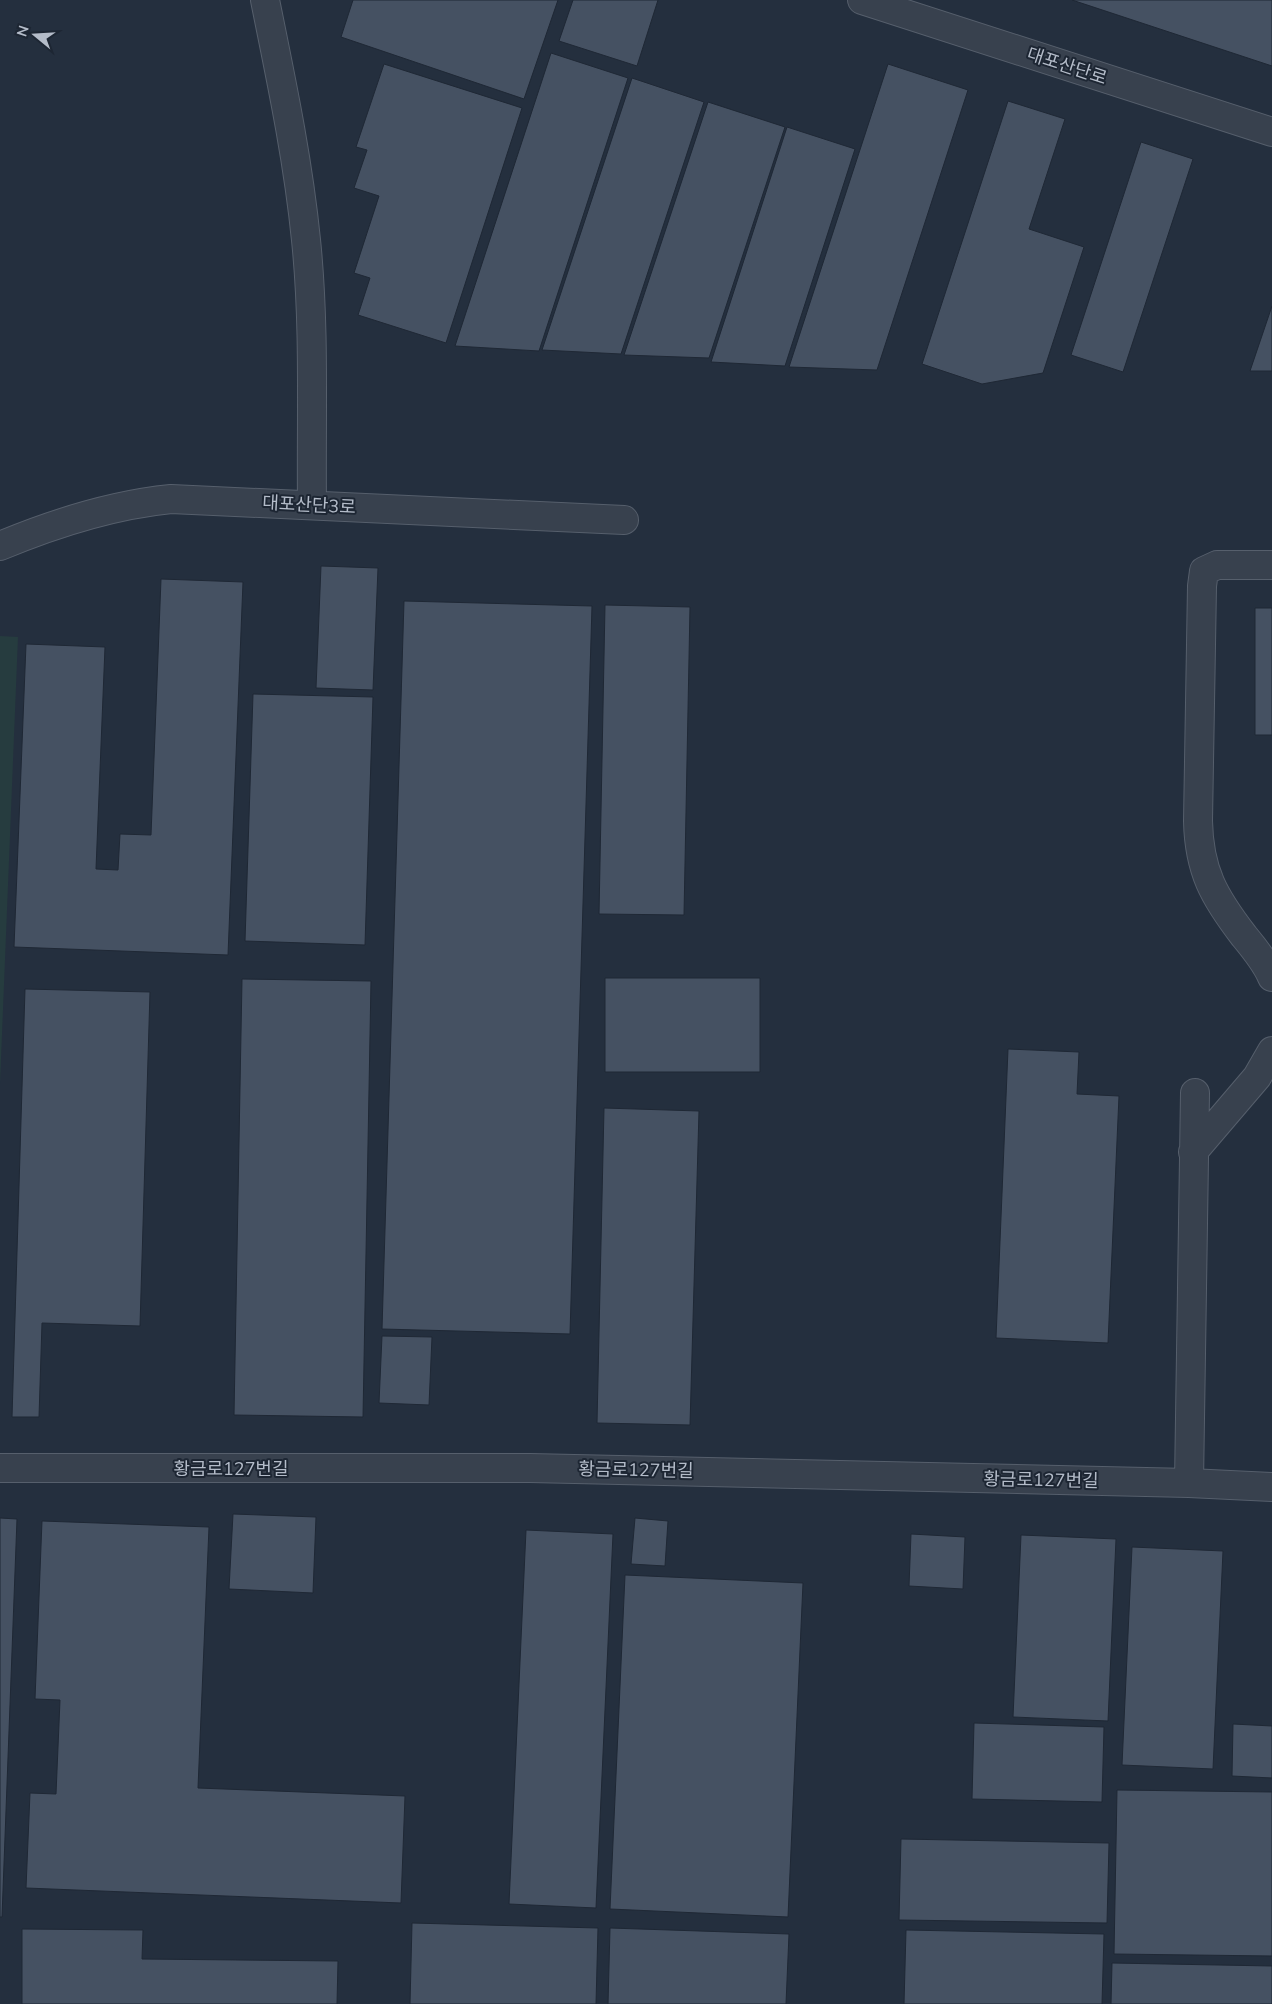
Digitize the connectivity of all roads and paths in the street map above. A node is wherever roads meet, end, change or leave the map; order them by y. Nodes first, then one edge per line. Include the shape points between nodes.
1 (265, 0) edge
2 (862, 0) edge
3 (1272, 132) edge
4 (312, 505) junction
5 (624, 520) dead end
6 (0, 546) edge
7 (1272, 565) edge
8 (1272, 977) edge
9 (1272, 1051) edge
10 (1195, 1094) dead end
11 (1193, 1152) junction
12 (0, 1468) edge
13 (1189, 1483) junction
14 (1272, 1487) edge

1 - 4 street via 292,141 306,241
2 - 3 street, 대포산단로
4 - 5 street, 대포산단3로
4 - 6 street, 대포산단3로 via 171,500 137,502 47,527
7 - 8 street via 1217,565 1204,571 1198,821 1199,845 1211,886 1222,907
9 - 11 street via 1257,1077
10 - 11 street
11 - 13 street
12 - 13 street, 황금로127번길 via 530,1468
13 - 14 street, 황금로127번길

